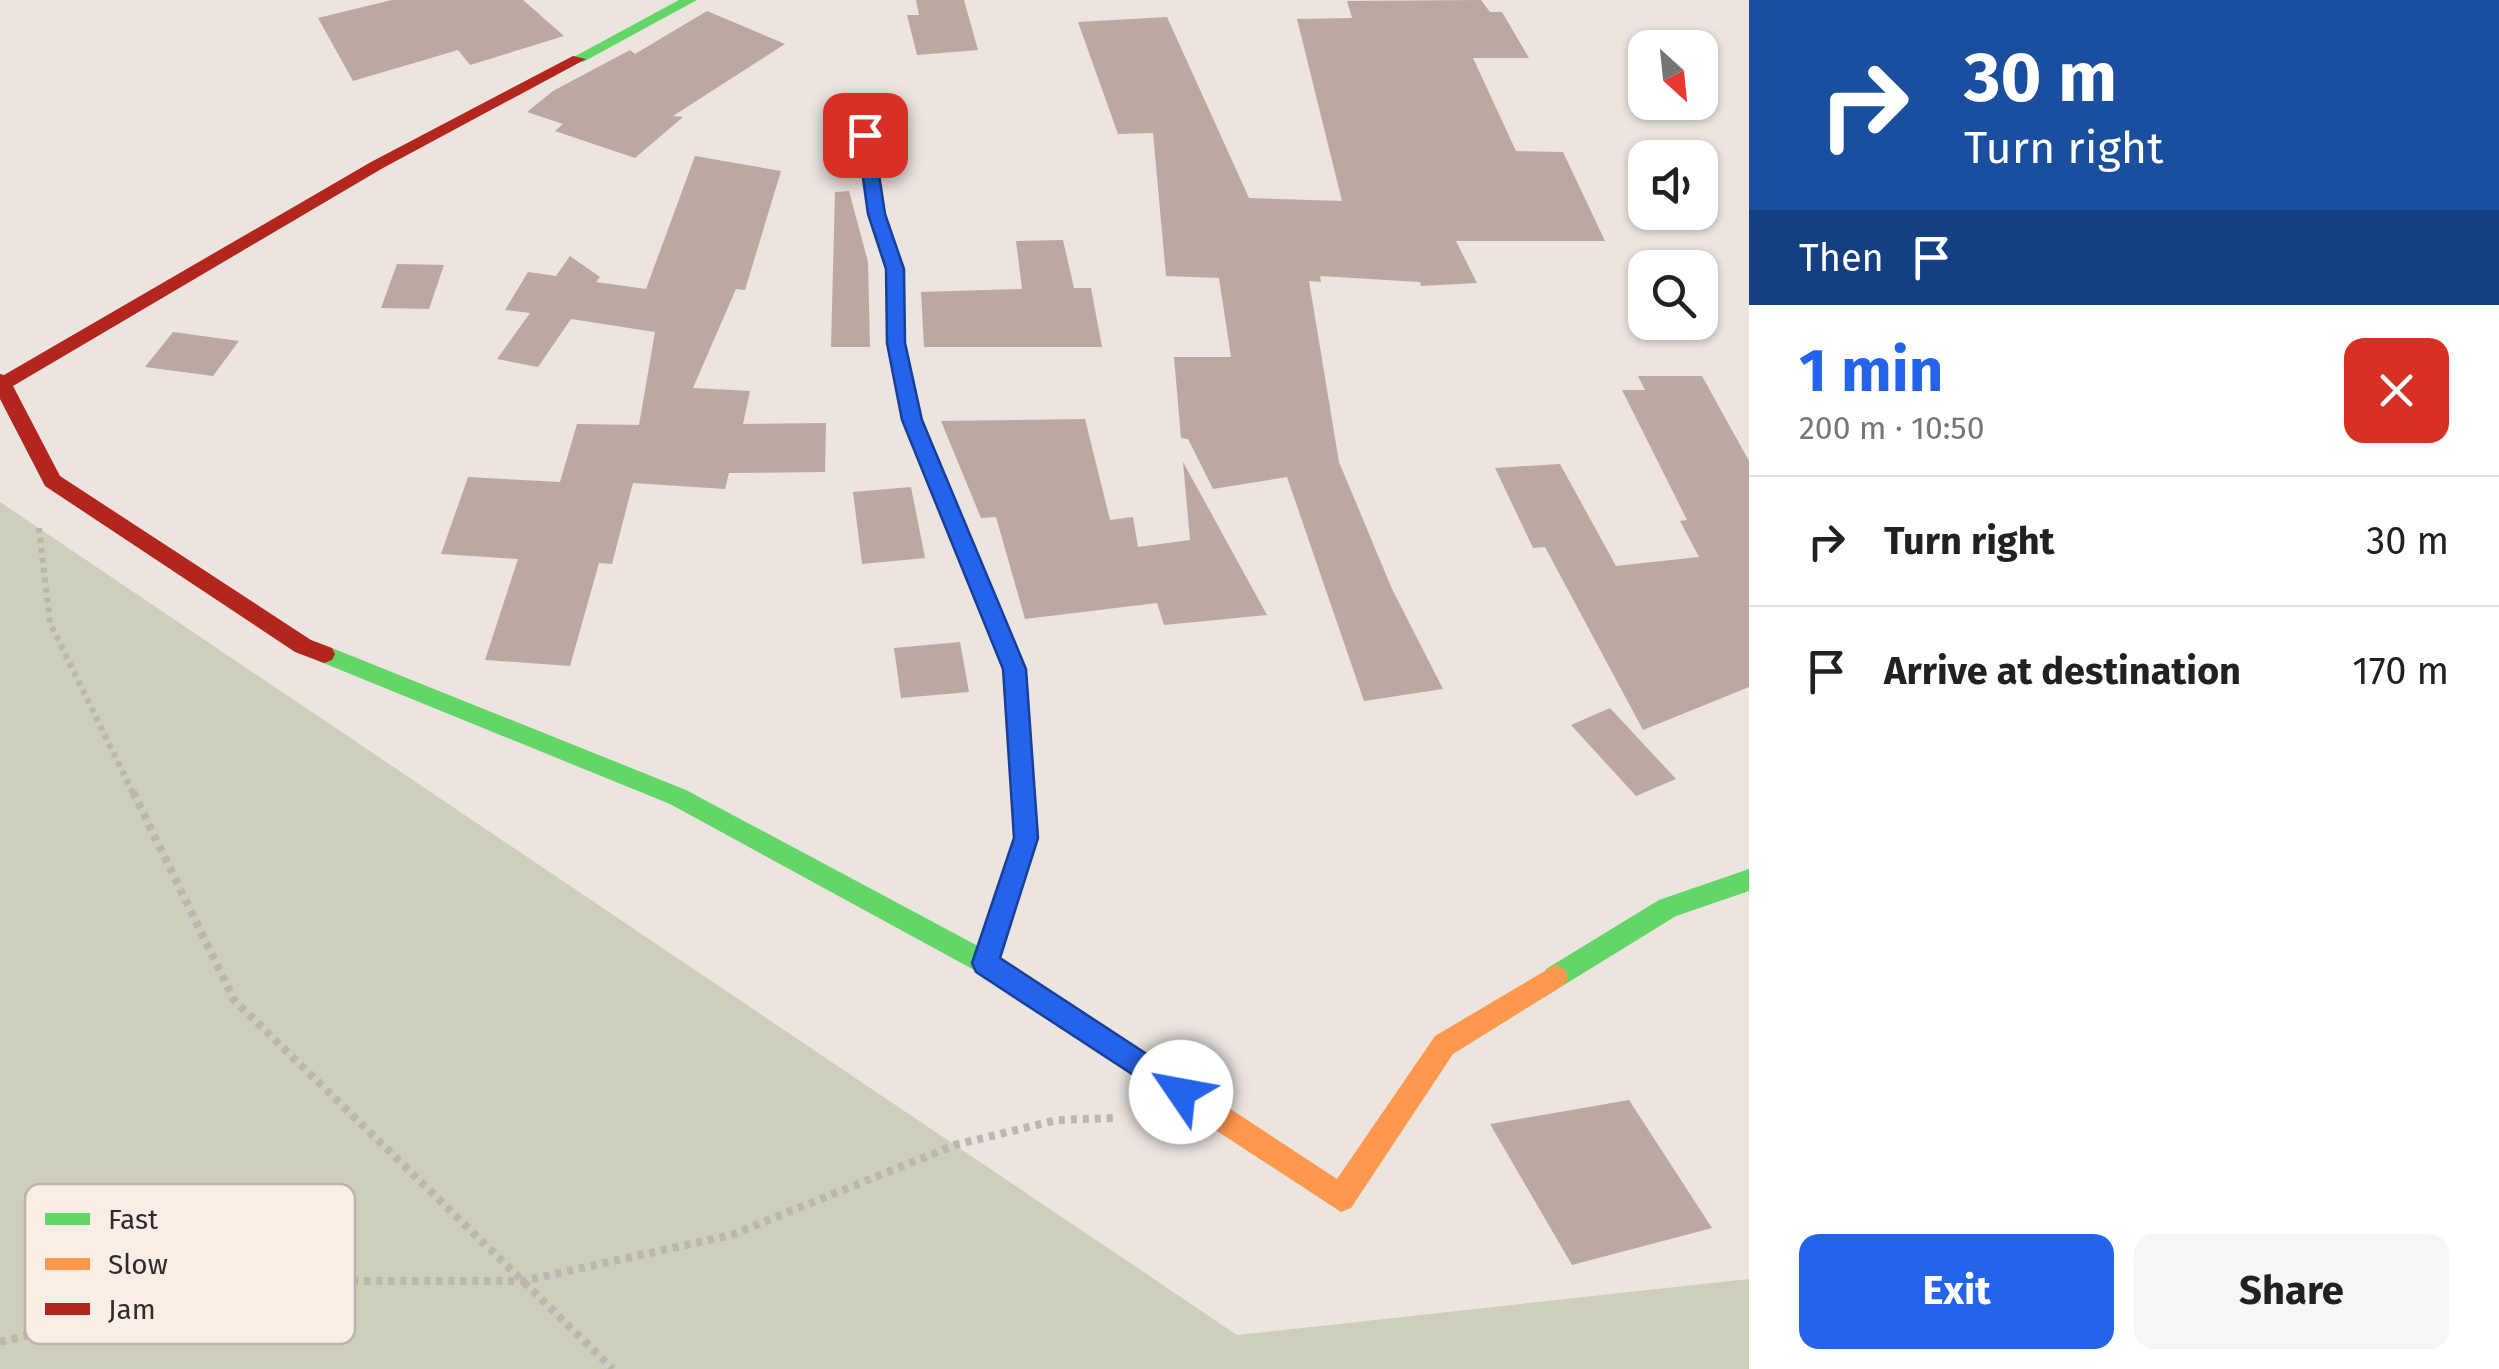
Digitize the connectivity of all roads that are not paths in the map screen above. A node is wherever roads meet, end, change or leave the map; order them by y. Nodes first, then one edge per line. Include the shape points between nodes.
1 (690, 0) edge
2 (865, 135) dead end
3 (1, 382) edge
4 (1749, 880) edge
5 (985, 963) junction

1 - 3 street via 376,165
2 - 5 street via 877,214 895,269 896,343 912,420 1014,669 1026,838
3 - 5 street via 52,481 304,646 678,797
4 - 5 street via 1668,908 1444,1045 1341,1198

